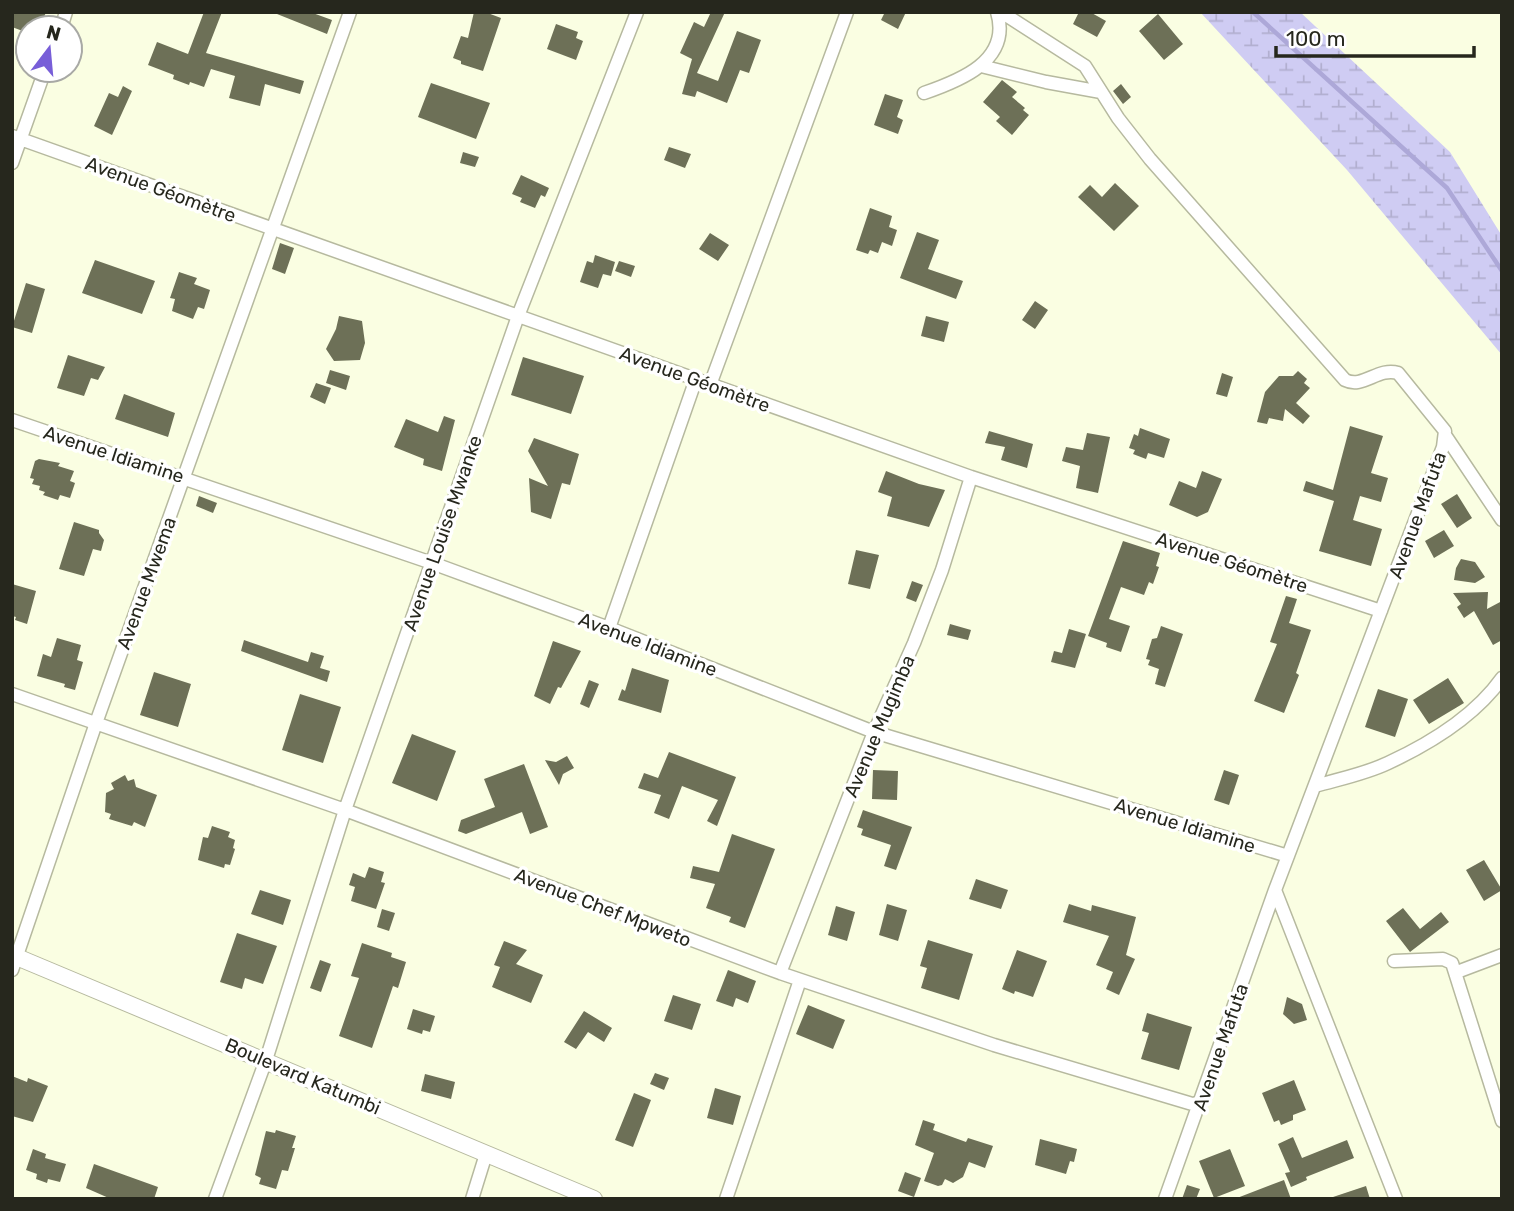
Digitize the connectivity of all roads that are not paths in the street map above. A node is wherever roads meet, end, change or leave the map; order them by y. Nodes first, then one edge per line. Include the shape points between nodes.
1 (350, 12) edge
2 (637, 12) edge
3 (847, 12) edge
4 (999, 12) edge
5 (981, 66) junction
6 (39, 84) edge
7 (1101, 92) junction
8 (924, 93) dead end
9 (16, 138) edge
10 (12, 163) edge
11 (271, 228) junction
12 (518, 316) junction
13 (696, 379) junction
14 (710, 385) junction
15 (12, 420) edge
16 (1445, 436) junction
17 (184, 477) junction
18 (971, 477) junction
19 (1502, 520) edge
20 (432, 563) junction
21 (1381, 611) junction
22 (609, 628) junction
23 (1502, 678) edge
24 (12, 694) edge
25 (96, 723) junction
26 (874, 732) junction
27 (1315, 786) junction
28 (345, 810) junction
29 (1288, 856) junction
30 (1275, 890) junction
31 (1502, 955) edge
32 (14, 960) edge
33 (1394, 961) dead end
34 (1457, 972) junction
35 (780, 973) junction
36 (800, 980) junction
37 (266, 1060) junction
38 (1199, 1106) junction
39 (1502, 1121) edge
40 (486, 1154) junction
41 (215, 1199) edge
42 (472, 1199) edge
43 (594, 1199) edge
44 (726, 1199) edge
45 (1166, 1199) edge
46 (1396, 1199) edge

1 - 11 street, Avenue Mwema
2 - 12 street, Avenue Louise Mwanke
3 - 14 street
4 - 5 street via 996,41
4 - 7 street, Avenue Mafuta via 1078,61
5 - 7 street
5 - 8 street
6 - 9 street
7 - 16 street, Avenue Mafuta via 1150,159 1345,380 1355,383 1382,372 1398,373 1443,425
9 - 10 street
9 - 11 street, Avenue Géomètre
11 - 12 street, Avenue Géomètre
11 - 17 street, Avenue Mwema
12 - 13 street, Avenue Géomètre
12 - 20 street, Avenue Louise Mwanke
13 - 14 street, Avenue Géomètre
13 - 22 street
14 - 18 street, Avenue Géomètre
15 - 17 street, Avenue Idiamine
16 - 19 street
16 - 21 street, Avenue Mafuta
17 - 20 street, Avenue Idiamine
17 - 25 street, Avenue Mwema
18 - 21 street, Avenue Géomètre
18 - 26 street, Avenue Mugimba via 942,570
20 - 22 street, Avenue Idiamine
20 - 28 street, Avenue Louise Mwanke
21 - 27 street, Avenue Mafuta
22 - 26 street, Avenue Idiamine
23 - 27 street via 1479,706 1423,744 1386,764
24 - 25 street, Avenue Chef Mpweto
25 - 28 street, Avenue Chef Mpweto
25 - 32 street, Avenue Mwema
26 - 29 street, Avenue Idiamine
26 - 35 street, Avenue Mugimba
27 - 29 street, Avenue Mafuta
28 - 35 street, Avenue Chef Mpweto
28 - 37 street, Avenue Louise Mwanke
29 - 30 street, Avenue Mafuta
30 - 38 street, Avenue Mafuta
30 - 46 street
31 - 34 street
32 - 37 street, Boulevard Katumbi
33 - 34 street via 1443,959
34 - 39 street
35 - 36 street, Avenue Chef Mpweto
36 - 38 street, Avenue Chef Mpweto via 994,1045
36 - 44 street
37 - 40 street, Boulevard Katumbi
37 - 41 street, Avenue Louise Mwanke
38 - 45 street, Avenue Mafuta
40 - 42 street
40 - 43 street, Boulevard Katumbi

